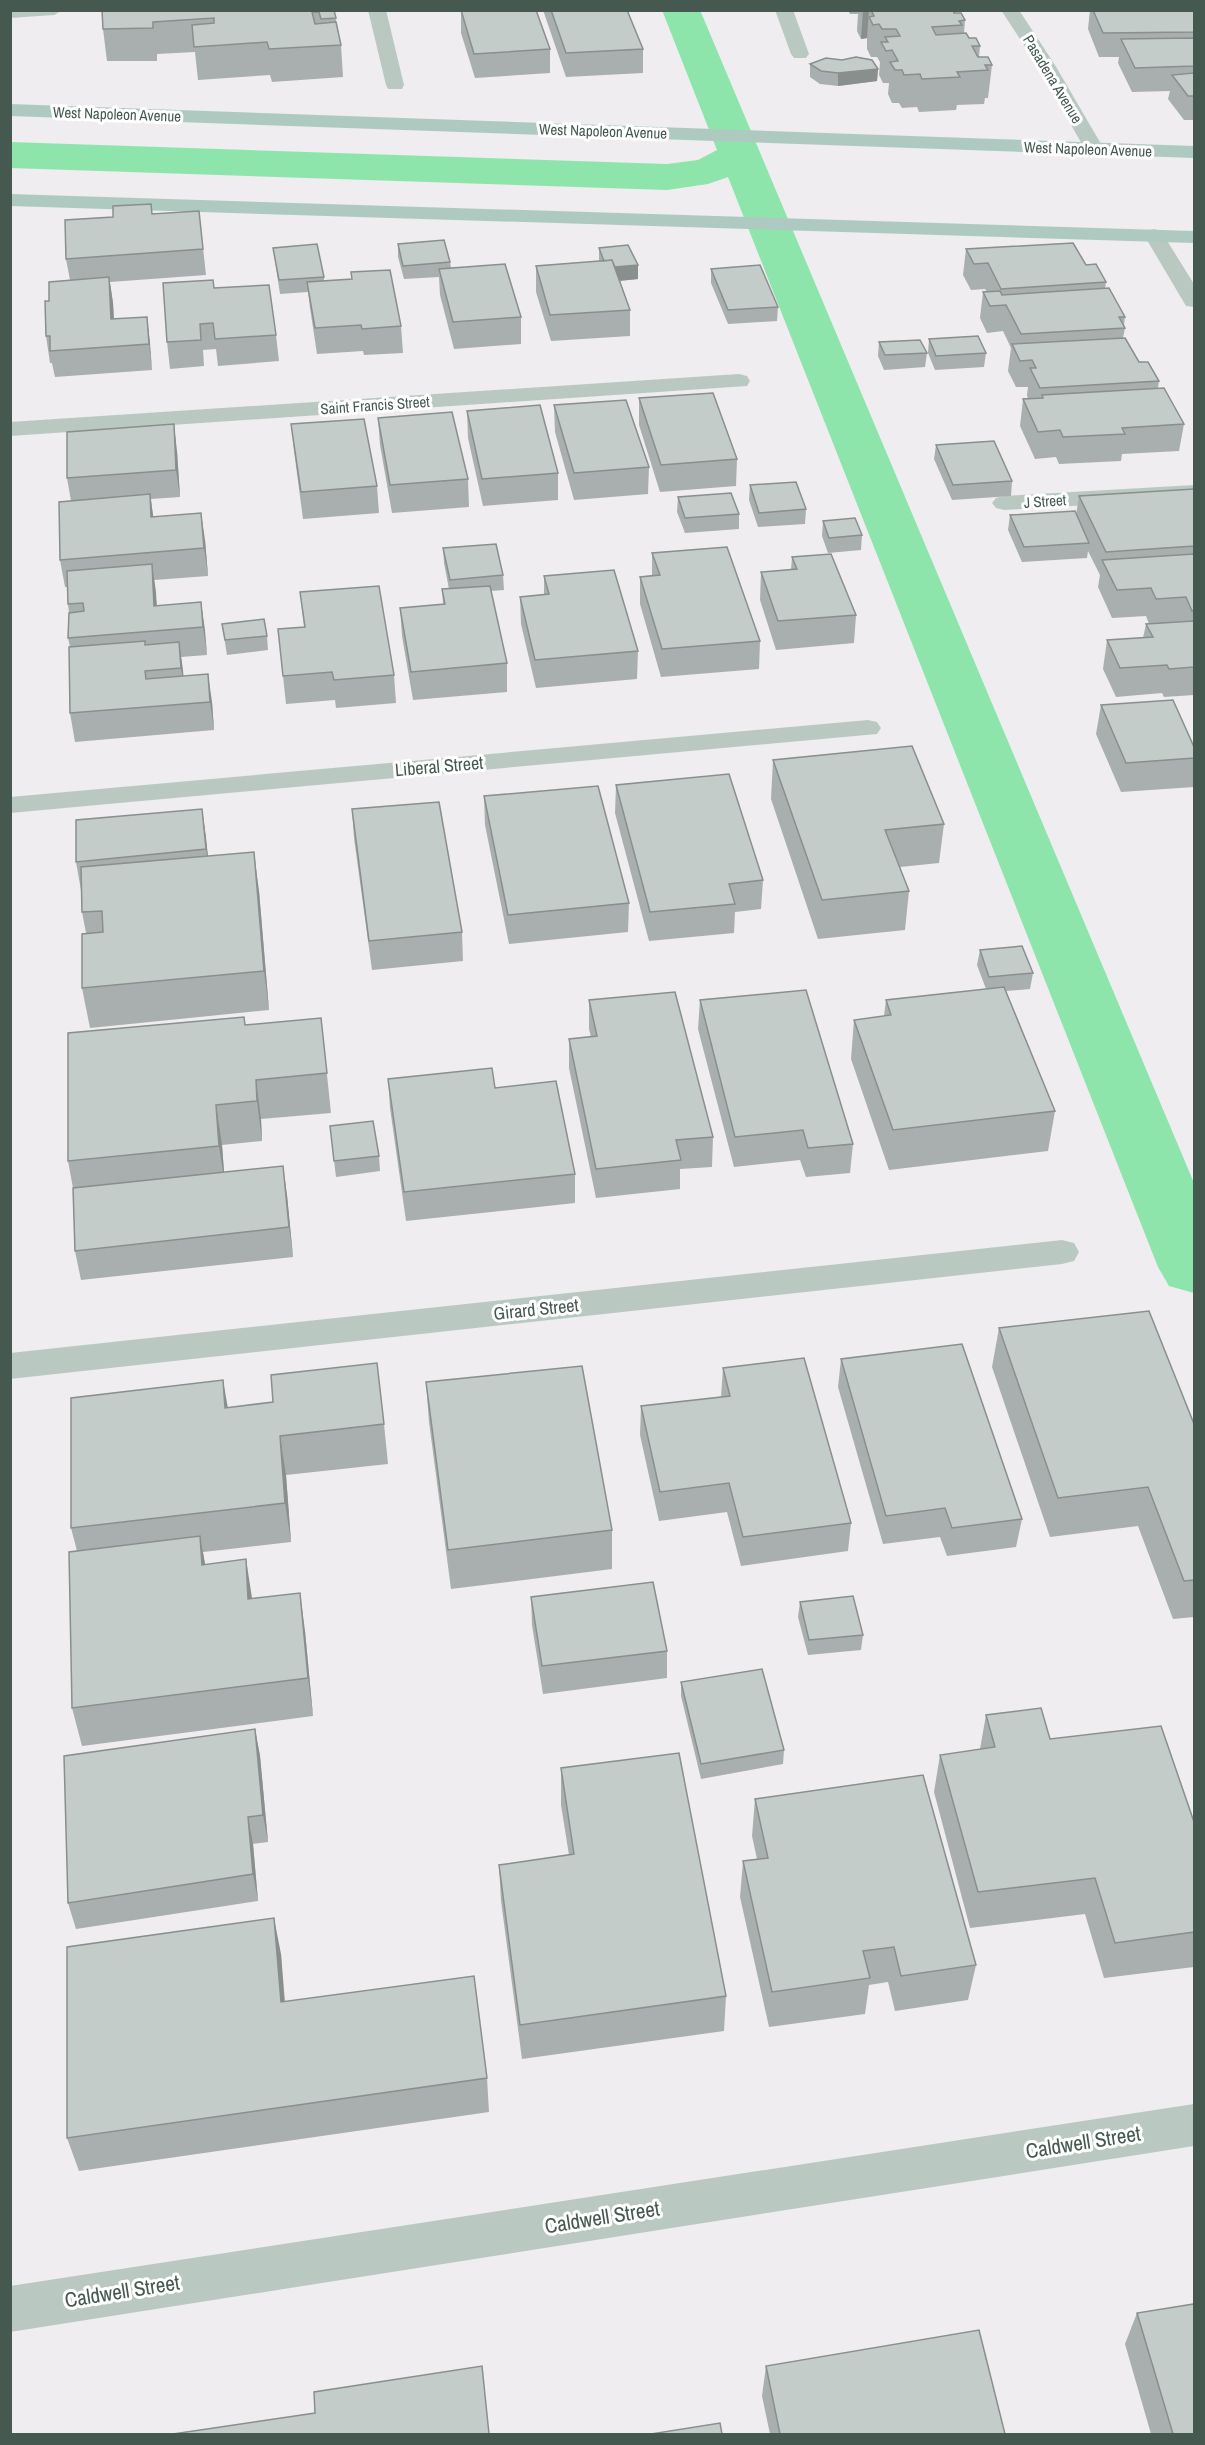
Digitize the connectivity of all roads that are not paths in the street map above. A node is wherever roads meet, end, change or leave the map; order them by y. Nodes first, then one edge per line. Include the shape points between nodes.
1 (54, 10) edge
2 (377, 10) edge
3 (784, 10) edge
4 (1010, 10) edge
5 (10, 13) edge
6 (800, 54) dead end
7 (395, 85) dead end
8 (10, 110) edge
9 (1094, 149) junction
10 (1194, 152) edge
11 (10, 200) edge
12 (1154, 235) junction
13 (1194, 237) edge
14 (1194, 301) edge
15 (739, 381) dead end
16 (10, 429) edge
17 (1194, 492) edge
18 (1004, 503) dead end
19 (868, 728) dead end
20 (10, 805) edge
21 (1062, 1252) dead end
22 (10, 1366) edge
23 (1194, 2125) edge
24 (10, 2309) edge

1 - 5 street
2 - 7 street
3 - 6 street
4 - 9 street, Pasadena Avenue
8 - 9 main road, West Napoleon Avenue
9 - 10 main road, West Napoleon Avenue
11 - 12 main road
12 - 13 main road
12 - 14 street
15 - 16 street, Saint Francis Street
17 - 18 street, J Street
19 - 20 street, Liberal Street
21 - 22 street, Girard Street
23 - 24 street, Caldwell Street

